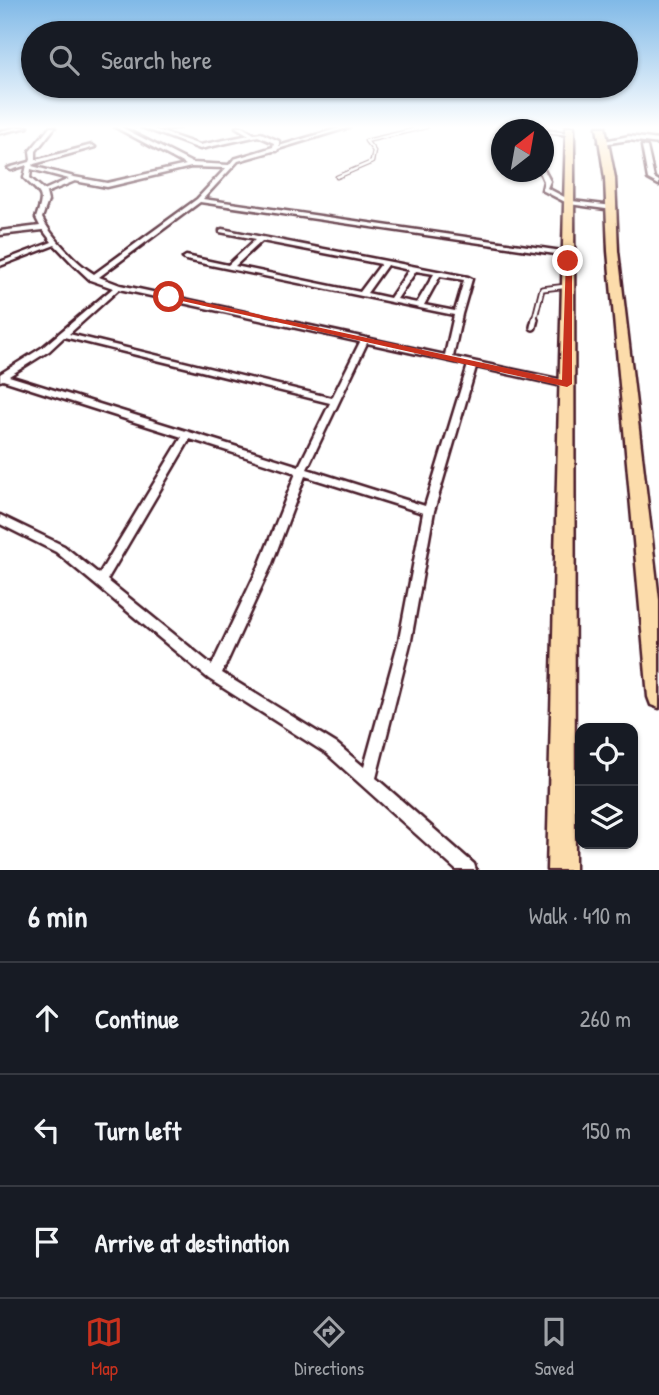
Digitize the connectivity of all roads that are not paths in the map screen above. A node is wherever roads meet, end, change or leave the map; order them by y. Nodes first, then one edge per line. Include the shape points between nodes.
1 (11, 168) edge
2 (30, 168) edge
3 (41, 168) edge
4 (180, 168) edge
5 (227, 168) edge
6 (359, 168) edge
7 (571, 168) edge
8 (609, 168) edge
9 (649, 168) edge
10 (337, 177) dead end
11 (27, 178) junction
12 (74, 179) junction
13 (547, 182) edge
14 (659, 183) edge
15 (43, 191) junction
16 (199, 200) junction
17 (571, 203) junction
18 (613, 208) junction
19 (43, 228) junction
20 (222, 230) dead end
21 (0, 233) edge
22 (261, 238) junction
23 (57, 242) junction
24 (569, 254) junction
25 (186, 258) dead end
26 (385, 262) junction
27 (0, 264) edge
28 (230, 267) junction
29 (414, 268) junction
30 (438, 273) junction
31 (93, 278) junction
32 (568, 286) junction
33 (118, 287) junction
34 (362, 294) junction
35 (392, 300) junction
36 (419, 306) junction
37 (458, 314) junction
38 (533, 327) dead end
39 (64, 335) junction
40 (365, 340) junction
41 (449, 358) junction
42 (473, 363) junction
43 (1, 377) edge
44 (567, 384) junction
45 (335, 402) junction
46 (187, 437) junction
47 (301, 472) junction
48 (429, 511) junction
49 (0, 519) edge
50 (102, 580) junction
51 (215, 676) junction
52 (659, 697) edge
53 (368, 779) junction
54 (468, 870) edge
55 (561, 870) edge

1 - 11 street
2 - 11 street
3 - 12 street
4 - 12 street via 107,185
5 - 16 street
6 - 10 lane
7 - 17 main road
8 - 18 main road
9 - 14 street via 651,179
11 - 15 street
12 - 15 street
13 - 17 street via 544,189
15 - 19 street via 39,218
16 - 24 street
16 - 31 street
17 - 18 street
17 - 24 main road
18 - 52 main road via 613,251
19 - 21 street
19 - 23 street
20 - 22 street
22 - 26 street
22 - 28 street
23 - 27 street
23 - 31 street via 74,266
24 - 32 main road
25 - 28 street
26 - 29 street
26 - 34 street
28 - 34 street
29 - 30 street
29 - 35 street
30 - 36 street
30 - 37 street via 468,279
31 - 33 street
32 - 38 lane via 542,289
32 - 44 main road
33 - 39 street
33 - 40 street
34 - 35 street
35 - 36 street
36 - 37 street
37 - 41 street
39 - 43 street
39 - 45 street
40 - 41 street
40 - 45 street
41 - 42 street
42 - 44 street
42 - 48 street
43 - 46 street
44 - 55 main road
45 - 47 street
46 - 47 street
46 - 50 street
47 - 48 street
47 - 51 street
48 - 53 street via 405,640
49 - 50 street via 60,549
50 - 51 street
51 - 53 street via 332,750
53 - 54 street

